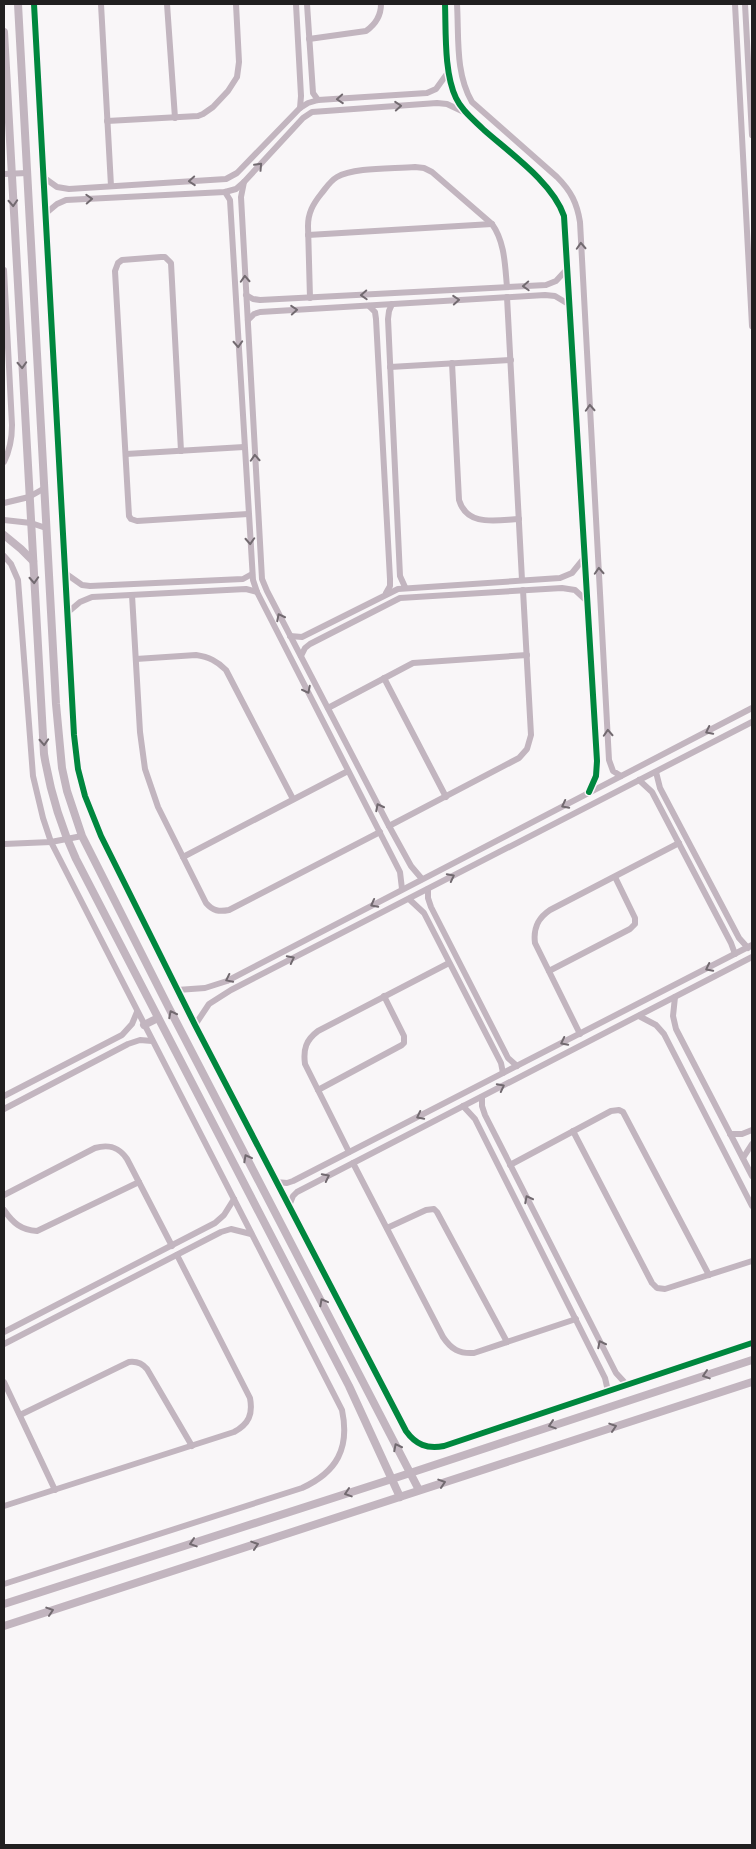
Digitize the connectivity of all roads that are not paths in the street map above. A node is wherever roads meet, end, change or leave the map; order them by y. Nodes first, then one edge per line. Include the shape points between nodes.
1 (18, 4) edge
2 (34, 4) edge
3 (101, 4) edge
4 (168, 4) edge
5 (236, 4) edge
6 (296, 4) edge
7 (307, 4) edge
8 (381, 4) edge
9 (445, 4) edge
10 (457, 4) edge
11 (735, 4) edge
12 (745, 4) edge
13 (4, 32) edge
14 (309, 39) junction
15 (449, 71) junction
16 (750, 95) junction
17 (740, 96) junction
18 (318, 100) junction
19 (300, 108) junction
20 (466, 112) junction
21 (174, 118) junction
22 (107, 122) junction
23 (752, 135) edge
24 (518, 143) junction
25 (509, 152) junction
26 (27, 173) junction
27 (8, 174) edge
28 (43, 177) junction
29 (244, 182) junction
30 (111, 186) junction
31 (225, 192) junction
32 (45, 214) junction
33 (492, 224) junction
34 (308, 235) junction
35 (568, 268) junction
36 (4, 270) edge
37 (507, 287) junction
38 (246, 295) junction
39 (508, 297) junction
40 (310, 298) junction
41 (392, 304) junction
42 (570, 305) junction
43 (369, 306) junction
44 (248, 320) junction
45 (752, 326) edge
46 (511, 360) junction
47 (452, 363) junction
48 (390, 367) junction
49 (244, 447) junction
50 (181, 451) junction
51 (126, 454) junction
52 (4, 462) edge
53 (256, 478) junction
54 (246, 479) junction
55 (43, 489) junction
56 (29, 497) junction
57 (4, 503) edge
58 (248, 514) junction
59 (4, 520) edge
60 (519, 520) junction
61 (31, 523) junction
62 (46, 528) junction
63 (4, 535) edge
64 (4, 556) edge
65 (585, 557) junction
66 (33, 561) junction
67 (65, 573) junction
68 (252, 574) junction
69 (522, 580) junction
70 (405, 587) junction
71 (523, 590) junction
72 (257, 592) junction
73 (386, 594) junction
74 (132, 595) junction
75 (588, 602) junction
76 (67, 613) junction
77 (290, 636) junction
78 (527, 655) junction
79 (301, 656) junction
80 (136, 659) junction
81 (384, 678) junction
82 (328, 708) junction
83 (752, 708) edge
84 (752, 722) edge
85 (348, 771) junction
86 (656, 772) junction
87 (621, 776) junction
88 (639, 780) junction
89 (589, 792) junction
90 (446, 797) junction
91 (293, 800) junction
92 (389, 826) junction
93 (380, 832) junction
94 (82, 836) junction
95 (67, 839) junction
96 (51, 842) junction
97 (679, 843) junction
98 (4, 844) edge
99 (484, 847) junction
100 (183, 857) junction
101 (490, 857) junction
102 (407, 860) junction
103 (398, 866) junction
104 (615, 877) junction
105 (422, 879) junction
106 (402, 889) junction
107 (428, 889) junction
108 (409, 898) junction
109 (750, 946) edge
110 (734, 954) junction
111 (752, 957) edge
112 (449, 963) junction
113 (549, 971) junction
114 (177, 990) junction
115 (384, 996) junction
116 (675, 997) junction
117 (137, 1012) junction
118 (639, 1016) junction
119 (158, 1018) junction
120 (144, 1025) junction
121 (195, 1025) junction
122 (580, 1034) junction
123 (152, 1041) junction
124 (517, 1066) junction
125 (503, 1074) junction
126 (318, 1090) junction
127 (4, 1096) edge
128 (482, 1097) junction
129 (463, 1106) junction
130 (4, 1109) edge
131 (752, 1130) edge
132 (573, 1131) junction
133 (730, 1134) junction
134 (752, 1144) edge
135 (349, 1152) junction
136 (743, 1158) junction
137 (353, 1163) junction
138 (510, 1165) junction
139 (752, 1176) edge
140 (139, 1182) junction
141 (276, 1182) junction
142 (4, 1195) edge
143 (234, 1199) junction
144 (289, 1206) junction
145 (752, 1206) edge
146 (4, 1210) edge
147 (387, 1228) junction
148 (251, 1234) junction
149 (172, 1246) junction
150 (177, 1255) junction
151 (752, 1262) edge
152 (709, 1275) junction
153 (576, 1319) junction
154 (4, 1332) edge
155 (507, 1342) junction
156 (752, 1343) edge
157 (4, 1344) edge
158 (752, 1360) edge
159 (362, 1378) junction
160 (4, 1382) edge
161 (752, 1382) edge
162 (627, 1384) junction
163 (349, 1386) junction
164 (608, 1391) junction
165 (20, 1415) junction
166 (192, 1446) junction
167 (410, 1472) junction
168 (392, 1479) junction
169 (54, 1490) junction
170 (419, 1490) junction
171 (400, 1497) junction
172 (4, 1506) edge
173 (4, 1584) edge
174 (4, 1604) edge
175 (4, 1626) edge

1 - 26 street
2 - 28 street
3 - 22 street
4 - 21 street
5 - 21 street via 239,70 234,85 203,114
6 - 19 street
7 - 14 street
8 - 14 street via 378,20 366,31
9 - 15 street
10 - 24 street via 460,65 466,90 472,102
11 - 17 street
12 - 16 street
13 - 27 street
14 - 18 street via 312,93
15 -> 18 street via 436,89 427,93
15 - 20 street via 454,93
16 - 17 street
16 - 23 street
17 - 45 street
18 - 19 street
19 -> 30 street via 230,178
20 - 25 street
29 -> 20 street via 312,112 437,104 447,104
21 - 22 street
22 - 30 street
24 - 25 street
87 -> 24 street via 613,771 609,760 579,216 574,197 566,186
25 - 35 street via 546,186 560,205 566,227
26 - 27 street
26 - 55 street
27 -> 56 street
28 - 30 street via 65,189
28 - 32 street
29 - 31 street
38 -> 29 street via 241,197
32 -> 31 street via 66,200
31 -> 49 street via 230,200
32 - 67 street
33 - 34 street
33 - 34 street via 432,172 415,167 353,171 338,177 312,206
33 - 37 street via 502,244
34 - 40 street
35 -> 37 street via 551,284
35 - 42 street
36 - 52 street via 12,425 12,439
37 -> 40 street
38 - 40 street via 257,300
38 - 44 street
41 -> 39 street
39 - 42 street via 550,295
39 - 46 street
41 - 43 street
41 - 48 street via 388,315
42 - 65 street
44 -> 43 street via 257,313
43 - 73 street via 376,319 390,579
53 -> 44 street
46 - 47 street
46 - 60 street
47 - 48 street
47 - 60 street via 460,505 467,515 478,520
48 - 70 street via 400,576
49 - 50 street
49 - 54 street
50 - 51 street
50 - 51 street via 172,267 169,260 161,256 122,260 116,267
51 - 58 street via 129,516 134,521
53 - 54 street
77 -> 53 street via 262,578
54 - 58 street
55 - 56 street
55 - 62 street
56 - 57 street
56 - 61 street
58 -> 68 street
59 - 61 street
60 - 69 street
61 - 62 street
61 - 66 street
62 - 94 street via 59,745 67,791
63 - 66 street
64 - 96 street via 18,580 33,776
65 - 69 street via 577,569 566,576
65 - 75 street
66 -> 95 street via 44,754 53,797
67 - 68 street via 82,585 90,586 243,579
67 - 76 street
68 - 72 street
69 - 70 street
70 - 73 street
71 - 75 street via 569,588
71 - 78 street
71 - 79 street via 396,600 310,644
72 - 74 street via 246,589
72 -> 85 street
73 - 77 street via 305,636
74 - 76 street via 87,598
74 - 80 street
75 - 89 street via 597,762 596,776
76 - 114 street via 75,751 85,796 101,836
77 - 79 street
78 - 81 street via 418,662
78 - 90 street via 531,735 528,749 519,758
79 - 82 street
80 - 91 street via 204,656 220,664
80 - 100 street via 141,751 145,769 156,804
81 - 82 street
81 - 90 street
92 -> 82 street
83 -> 87 street
84 - 86 street
85 - 91 street
85 - 93 street
86 - 88 street
86 - 109 street via 660,788 739,938
87 - 89 street
88 - 97 street via 652,792
88 - 101 street
89 -> 99 street
90 - 92 street
91 - 100 street
92 - 102 street
93 - 100 street via 223,911 216,911 206,903
93 - 103 street
94 - 95 street
159 -> 94 street
95 - 96 street
95 - 119 street
96 - 98 street
96 - 117 street
97 - 104 street
97 - 110 street via 731,942
99 - 101 street
99 - 105 street
107 -> 101 street
102 - 103 street
102 - 105 street
103 - 106 street
104 - 113 street via 550,910 539,920 535,928 536,943
104 - 113 street via 635,918 633,927
105 - 106 street
106 -> 114 street via 227,981 205,988
107 - 108 street
107 - 124 street via 431,907 508,1058
108 - 112 street via 424,913
121 -> 108 street via 201,1013 217,998
109 - 110 street
110 -> 122 street
111 - 116 street
112 - 115 street
112 - 125 street via 501,1063
113 - 122 street
114 - 121 street
115 - 126 street via 318,1030 307,1041 305,1064
115 - 126 street via 404,1036 404,1043
116 - 118 street
116 - 133 street via 673,1016 676,1028
117 - 120 street
117 - 127 street via 122,1035
128 -> 118 street
118 - 145 street via 656,1025 664,1034
119 - 120 street
119 - 163 street
120 - 123 street
121 - 141 street
122 -> 124 street
123 - 130 street via 128,1044
123 - 143 street
124 - 125 street
125 -> 135 street
126 - 135 street
128 - 129 street
128 - 138 street via 483,1111
129 - 137 street
129 - 153 street via 475,1119
131 - 133 street
132 - 138 street
132 - 152 street via 654,1286 665,1289
132 - 152 street via 611,1111 619,1110 626,1115
133 - 136 street
134 - 136 street
135 - 141 street via 290,1182
136 - 139 street
144 -> 137 street via 297,1192
137 - 147 street
162 -> 138 street via 616,1373
140 - 142 street via 123,1152 102,1146
140 - 146 street via 37,1231 27,1231 18,1226
140 - 149 street
141 - 144 street
143 - 148 street
143 - 149 street via 220,1220
144 - 164 street via 406,1430 412,1440 422,1446 444,1446
147 - 155 street via 443,1337 452,1348 474,1353
147 - 155 street via 434,1209
148 - 150 street via 226,1230
148 - 173 street via 342,1410 344,1442 339,1458 317,1482 302,1488
149 - 154 street
150 - 157 street
150 - 166 street via 250,1398 252,1408 244,1427
151 - 152 street
153 - 155 street
153 - 164 street via 606,1378
156 - 162 street
158 -> 167 street
159 - 163 street
167 -> 159 street
160 - 165 street
170 -> 161 street
162 - 164 street
163 - 168 street
165 - 166 street via 134,1361 147,1369
165 - 169 street
166 - 169 street
167 - 168 street
167 - 170 street
168 - 171 street
168 -> 174 street
169 - 172 street
170 - 171 street
175 -> 171 street

